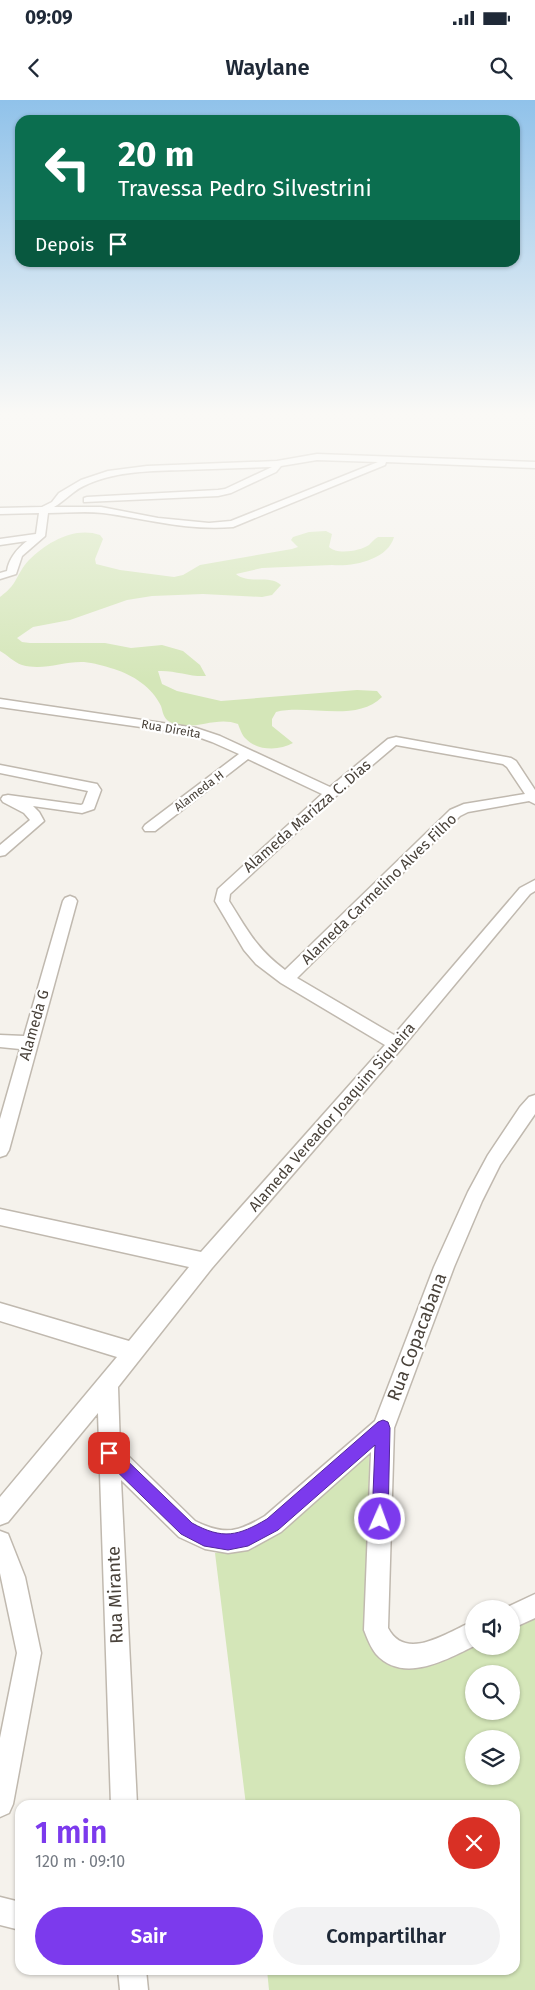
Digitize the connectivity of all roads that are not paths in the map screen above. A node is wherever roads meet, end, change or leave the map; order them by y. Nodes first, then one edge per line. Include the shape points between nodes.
1 (54, 504) edge
2 (281, 504) edge
3 (44, 510) junction
4 (0, 511) edge
5 (40, 536) junction
6 (0, 542) edge
7 (0, 576) edge
8 (0, 704) edge
9 (248, 754) junction
10 (0, 769) edge
11 (331, 794) junction
12 (534, 797) edge
13 (4, 798) edge
14 (150, 828) dead end
15 (0, 852) edge
16 (535, 885) edge
17 (70, 901) dead end
18 (286, 979) junction
19 (0, 1041) edge
20 (29, 1043) junction
21 (396, 1044) junction
22 (532, 1110) edge
23 (0, 1150) edge
24 (0, 1217) edge
25 (205, 1262) junction
26 (0, 1312) edge
27 (133, 1352) junction
28 (108, 1384) junction
29 (383, 1428) junction
30 (109, 1453) junction
31 (0, 1514) edge
32 (0, 1542) edge
33 (535, 1606) edge
34 (520, 1613) edge
35 (465, 1637) edge
36 (418, 1658) joint
37 (124, 1800) edge
38 (0, 1804) edge
39 (0, 1911) edge
40 (15, 1915) edge
41 (132, 1975) edge
42 (134, 1990) edge

1 - 3 street
2 - 3 street via 233,524 209,526 158,521 101,510
3 - 4 street
3 - 5 street
5 - 6 street
5 - 7 street via 19,552 12,563 12,572
8 - 9 street, Rua Direita via 192,731
9 - 11 street, Rua Direita
9 - 14 street, Alameda H
10 - 13 street via 95,790 89,806 82,809
11 - 12 street, Alameda Marizza C. Dias via 396,741 507,761
11 - 18 street, Alameda Marizza C. Dias via 221,896 249,946
12 - 18 street, Alameda Carmelino Alves Filho via 464,808 455,813
13 - 15 street via 31,811 37,821
16 - 21 street, Alameda Vereador Joaquim Siqueira via 525,891
17 - 20 street, Alameda G
18 - 21 street
19 - 20 street
20 - 23 street, Alameda G
21 - 25 street, Alameda Vereador Joaquim Siqueira
22 - 29 street, Rua Copacabana via 483,1178 444,1266
24 - 25 street
25 - 27 street, Alameda Vereador Joaquim Siqueira
26 - 27 street
27 - 28 street, Alameda Vereador Joaquim Siqueira
28 - 30 street, Rua Mirante
28 - 31 street, Alameda Vereador Joaquim Siqueira
29 - 30 street via 273,1524 248,1538 228,1542 204,1538 187,1529
29 - 36 street, Rua Copacabana via 376,1630 386,1647 398,1655
30 - 37 street, Rua Mirante
32 - 38 street via 13,1577 29,1653
33 - 34 street
35 - 36 street
39 - 40 street
41 - 42 street

